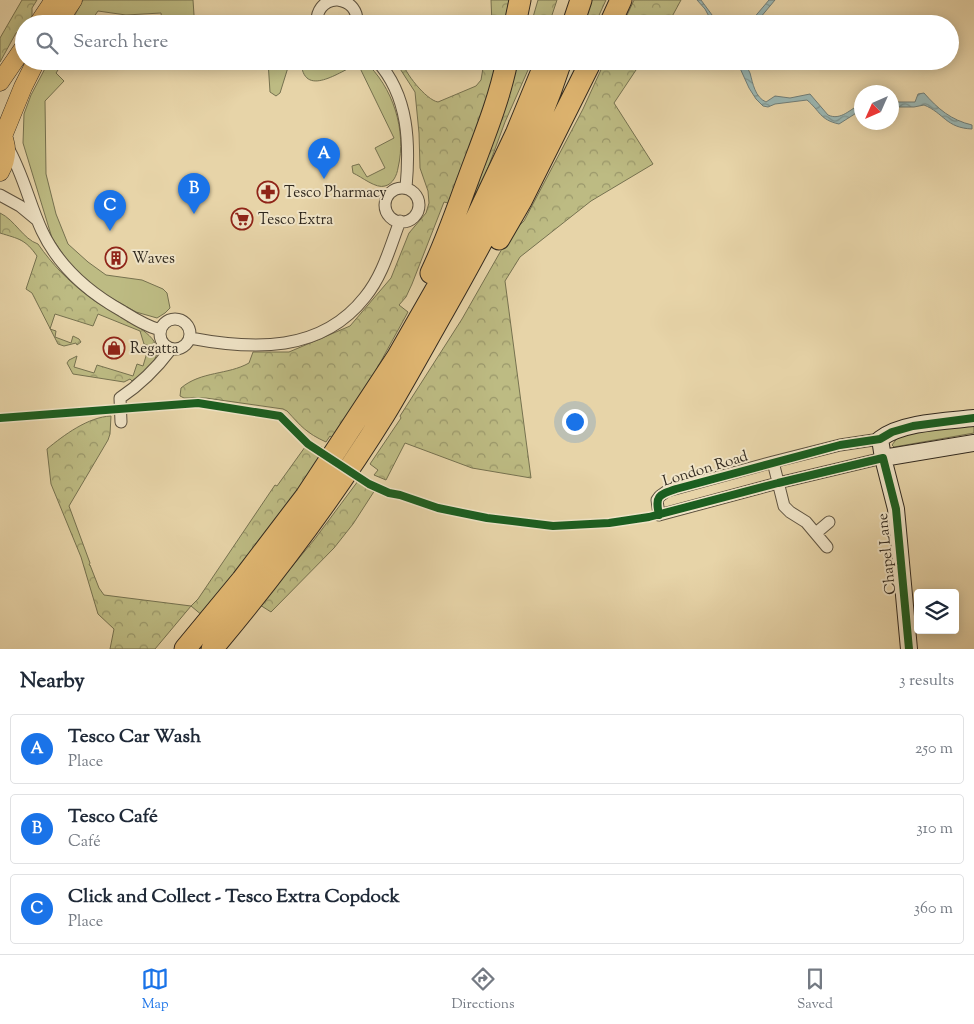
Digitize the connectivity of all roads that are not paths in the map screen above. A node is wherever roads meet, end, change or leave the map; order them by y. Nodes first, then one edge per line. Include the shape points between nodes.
1 (54, 0) edge
2 (73, 0) edge
3 (337, 0) edge
4 (520, 0) edge
5 (565, 0) edge
6 (581, 0) edge
7 (621, 0) edge
8 (44, 15) edge
9 (63, 15) edge
10 (318, 15) edge
11 (357, 15) edge
12 (517, 15) edge
13 (561, 15) edge
14 (576, 15) edge
15 (614, 15) edge
16 (15, 60) edge
17 (31, 70) edge
18 (383, 70) edge
19 (505, 70) edge
20 (542, 70) edge
21 (558, 70) edge
22 (586, 70) edge
23 (0, 82) edge
24 (3, 136) edge
25 (0, 172) edge
26 (406, 188) junction
27 (0, 195) edge
28 (38, 221) junction
29 (400, 221) junction
30 (160, 330) junction
31 (190, 338) junction
32 (171, 349) junction
33 (398, 356) junction
34 (383, 416) junction
35 (974, 418) edge
36 (122, 422) dead end
37 (880, 439) junction
38 (974, 443) edge
39 (883, 458) junction
40 (773, 462) junction
41 (778, 483) junction
42 (829, 522) dead end
43 (816, 533) junction
44 (827, 547) dead end
45 (185, 649) edge
46 (212, 649) edge
47 (909, 649) edge

1 - 8 main road
2 - 9 main road
3 - 10 street via 326,3
3 - 11 street via 346,2
4 - 12 highway
5 - 13 highway
6 - 14 highway
7 - 15 highway
16 - 23 main road
17 - 24 main road
18 - 26 street via 400,100 406,123
19 - 33 highway via 440,255 407,325
20 - 33 highway via 474,223
21 - 34 highway via 527,152 486,236
22 - 34 highway via 521,201 465,299 411,386
24 - 25 main road via 6,158
24 - 28 street via 18,164
26 - 29 street via 416,195 418,211 412,218
26 - 29 street via 394,190 386,200 387,212 394,220
27 - 28 street
28 - 30 street via 71,275 102,300
29 - 31 street via 382,270 365,298 326,330 294,343 222,344
30 - 31 street via 167,321 179,319 188,325
30 - 32 street via 161,340
31 - 32 street via 184,347
32 - 36 street via 152,373 120,398
33 - 45 highway via 306,496
34 - 46 highway via 264,587
35 - 37 street, London Road via 913,426
37 - 39 street, Chapel Lane
37 - 40 street, London Road via 840,445
38 - 39 street, London Road
39 - 41 street, London Road
39 - 47 street, Chapel Lane via 896,509
40 - 41 street
40 - 41 street, London Road via 662,494 656,500 659,515
41 - 43 street via 784,506
42 - 43 street
43 - 44 street

